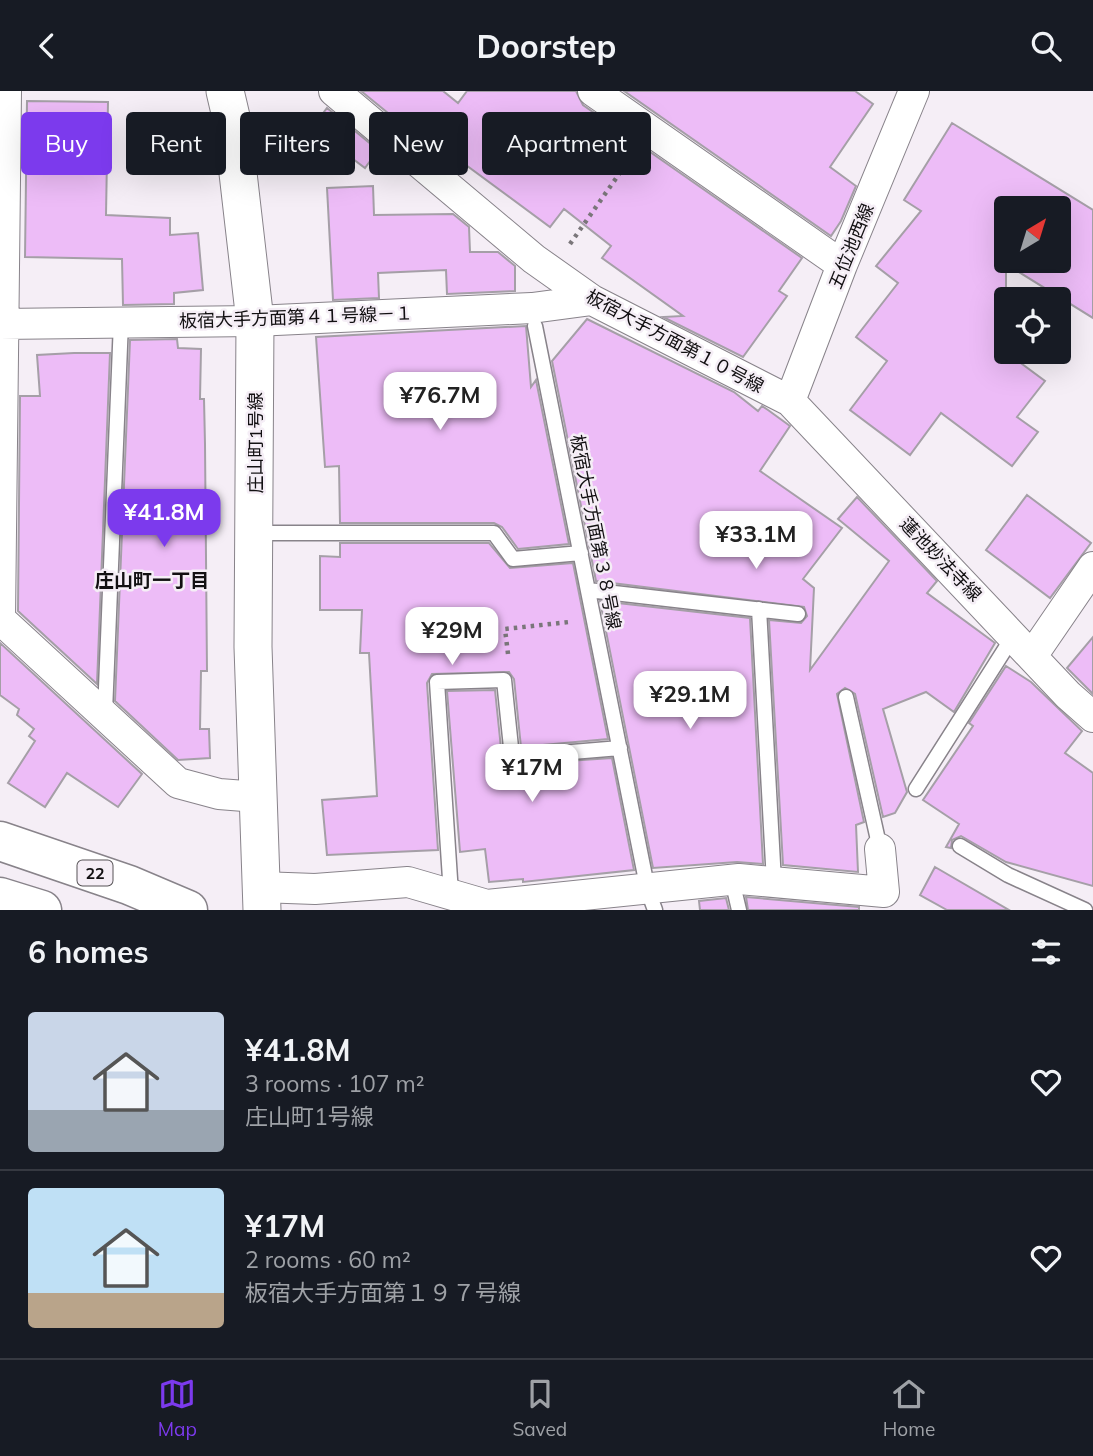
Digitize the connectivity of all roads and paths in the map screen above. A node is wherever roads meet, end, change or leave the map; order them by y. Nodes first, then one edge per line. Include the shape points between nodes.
1 (225, 91) edge
2 (334, 91) edge
3 (593, 91) edge
4 (903, 96) edge
5 (4, 108) edge
6 (619, 175) edge
7 (576, 236) dead end
8 (842, 265) junction
9 (592, 300) junction
10 (255, 321) junction
11 (121, 322) junction
12 (2, 324) edge
13 (535, 326) dead end
14 (790, 401) junction
15 (256, 533) junction
16 (581, 553) junction
17 (1093, 567) edge
18 (588, 590) junction
19 (759, 609) junction
20 (798, 614) dead end
21 (594, 619) junction
22 (1023, 645) junction
23 (504, 680) junction
24 (846, 697) dead end
25 (105, 716) junction
26 (1093, 717) edge
27 (620, 748) junction
28 (916, 789) dead end
29 (257, 797) junction
30 (0, 841) edge
31 (960, 845) dead end
32 (880, 849) joint
33 (732, 880) junction
34 (774, 883) junction
35 (450, 894) junction
36 (0, 897) edge
37 (261, 898) edge
38 (651, 900) edge
39 (42, 910) edge
40 (188, 910) edge
41 (739, 910) edge
42 (1085, 910) edge

1 - 10 street, 庄山町1号線
2 - 9 street, 板宿大手方面第１０号線 via 534,259
3 - 8 street
4 - 8 street, 五位池西線
5 - 12 street
6 - 7 path
8 - 14 street, 五位池西線
9 - 10 street, 板宿大手方面第４１号線－１ via 532,308
9 - 14 street, 板宿大手方面第１０号線
10 - 11 street, 板宿大手方面第４１号線－１
10 - 15 street, 庄山町1号線
11 - 12 street, 板宿大手方面第４１号線－１
11 - 25 lane
12 - 25 street via 0,619
13 - 16 lane, 板宿大手方面第３８号線
14 - 22 street, 蓮池妙法寺線
15 - 16 lane via 494,533 513,559
15 - 29 street, 庄山町1号線
16 - 18 lane, 板宿大手方面第３８号線
17 - 22 street
18 - 19 lane
18 - 21 lane, 板宿大手方面第３８号線
19 - 20 lane
19 - 34 lane
21 - 23 path via 505,629 510,672
21 - 27 lane, 板宿大手方面第３８号線
22 - 26 street, 蓮池妙法寺線
22 - 28 lane
23 - 27 lane via 512,758
23 - 35 lane via 437,682
24 - 32 lane
25 - 29 street via 178,783 219,794
27 - 38 lane, 板宿大手方面第３８号線
29 - 37 street, 庄山町1号線
30 - 40 main road, 22
31 - 42 lane via 1007,875
32 - 34 street via 884,892
33 - 34 street
33 - 38 street
33 - 41 lane
35 - 37 street via 408,882
35 - 38 street via 487,905
36 - 39 main road

